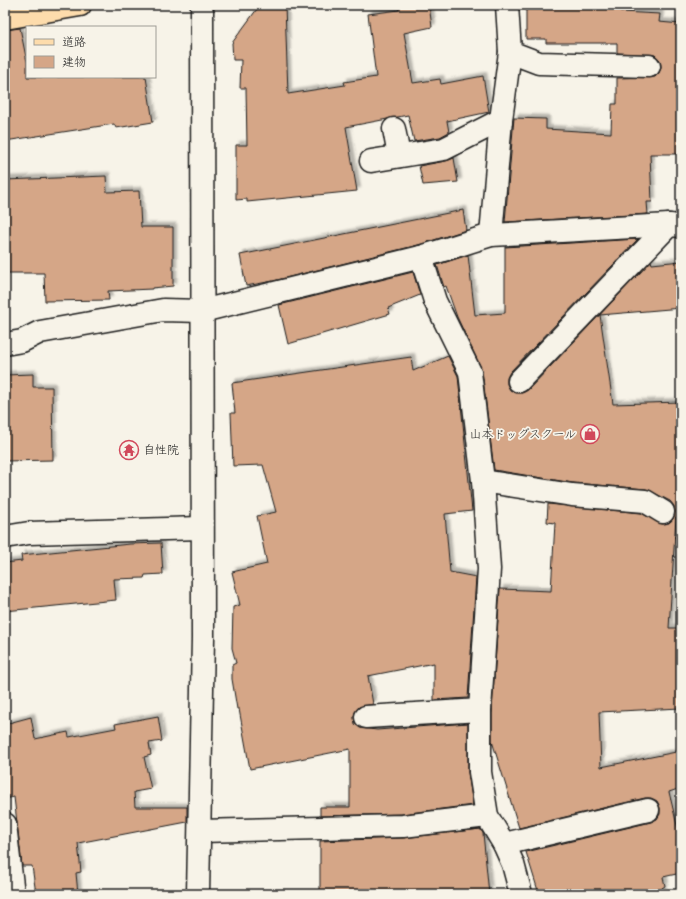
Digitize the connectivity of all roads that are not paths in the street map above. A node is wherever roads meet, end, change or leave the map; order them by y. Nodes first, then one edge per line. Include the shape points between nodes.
1 (80, 5) edge
2 (202, 5) edge
3 (507, 5) edge
4 (5, 18) edge
5 (510, 52) junction
6 (649, 66) dead end
7 (501, 120) junction
8 (394, 129) dead end
9 (399, 156) junction
10 (371, 161) dead end
11 (675, 225) edge
12 (491, 235) junction
13 (421, 257) junction
14 (202, 311) junction
15 (5, 344) edge
16 (519, 382) dead end
17 (483, 481) junction
18 (663, 512) dead end
19 (201, 528) junction
20 (5, 536) edge
21 (480, 710) junction
22 (366, 717) dead end
23 (648, 810) dead end
24 (487, 816) junction
25 (5, 824) edge
26 (200, 831) junction
27 (504, 844) junction
28 (13, 894) edge
29 (198, 894) edge
30 (521, 894) edge

1 - 4 main road
2 - 14 street
3 - 5 street
5 - 6 street via 539,63
5 - 7 street
7 - 9 street via 444,149
7 - 12 street
8 - 9 street
9 - 10 street
11 - 12 street
11 - 16 street
12 - 13 street
13 - 14 street
13 - 17 street via 435,301 470,372
14 - 15 street via 163,310 40,332
14 - 19 street
17 - 18 street via 572,495 645,501
17 - 21 street via 489,569
19 - 20 street via 29,533
19 - 26 street via 203,638
21 - 22 street
21 - 24 street via 480,772
23 - 27 street
24 - 26 street via 403,826
24 - 27 street
25 - 28 street
26 - 29 street
27 - 30 street via 513,864

